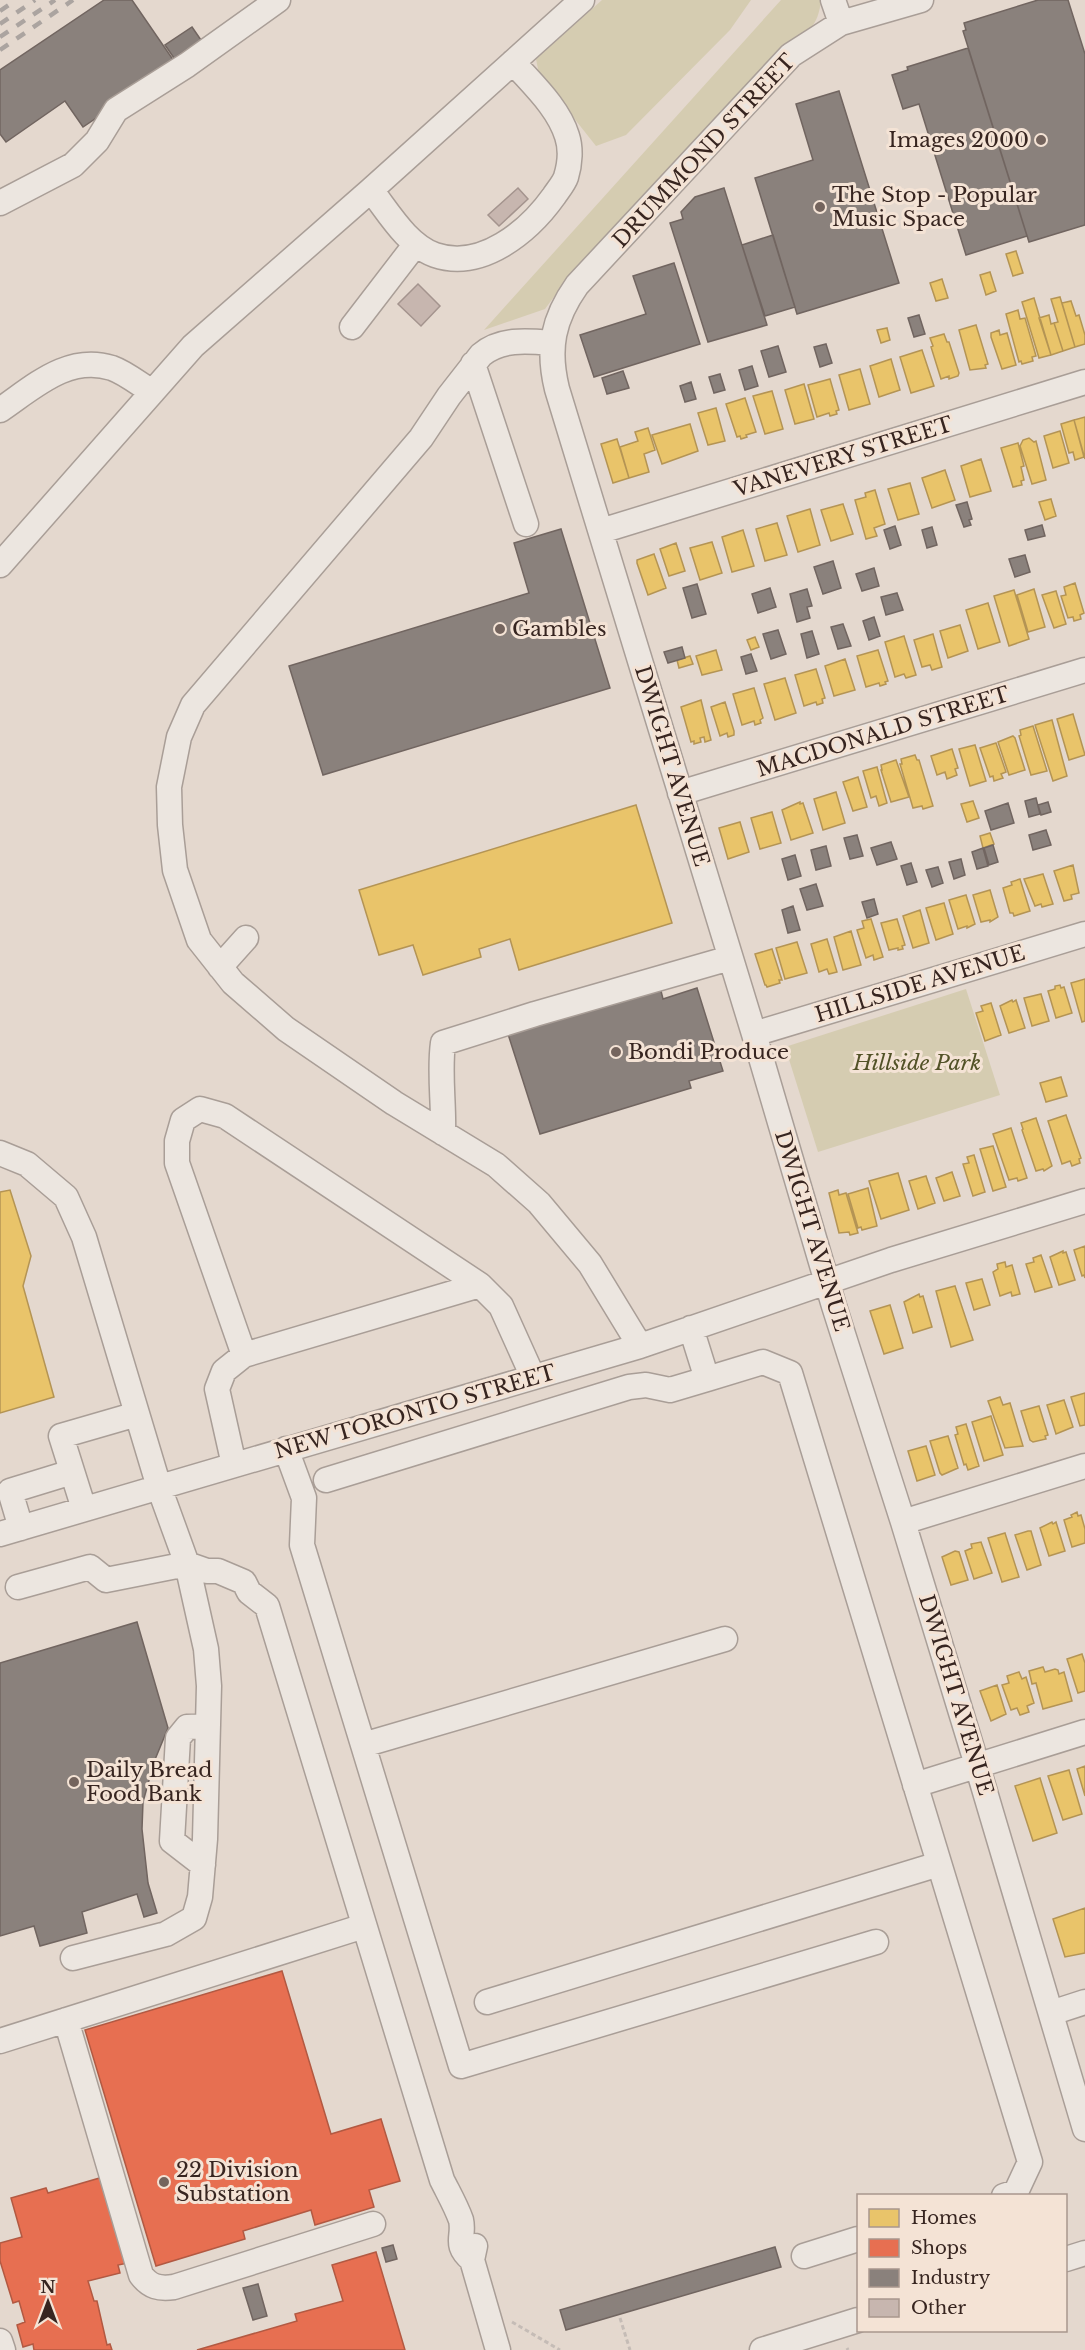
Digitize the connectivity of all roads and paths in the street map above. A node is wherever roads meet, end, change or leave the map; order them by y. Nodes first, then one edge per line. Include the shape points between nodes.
1 (278, 0) edge
2 (582, 0) edge
3 (833, 0) edge
4 (921, 0) edge
5 (841, 24) junction
6 (513, 62) junction
7 (371, 190) junction
8 (0, 203) edge
9 (415, 245) junction
10 (352, 327) dead end
11 (554, 337) junction
12 (473, 364) junction
13 (1085, 382) edge
14 (152, 392) junction
15 (0, 410) edge
16 (526, 524) dead end
17 (601, 531) junction
18 (0, 565) edge
19 (1085, 670) edge
20 (680, 793) junction
21 (1085, 934) edge
22 (246, 939) dead end
23 (730, 958) junction
24 (220, 967) junction
25 (754, 1034) junction
26 (443, 1133) junction
27 (0, 1153) edge
28 (1085, 1201) edge
29 (827, 1282) junction
30 (480, 1285) junction
31 (691, 1328) junction
32 (640, 1346) junction
33 (244, 1355) junction
34 (533, 1377) junction
35 (707, 1379) junction
36 (137, 1414) junction
37 (286, 1449) junction
38 (234, 1465) junction
39 (1085, 1466) edge
40 (72, 1472) junction
41 (326, 1480) dead end
42 (159, 1487) junction
43 (84, 1509) junction
44 (903, 1522) junction
45 (10, 1531) edge
46 (197, 1567) junction
47 (18, 1587) dead end
48 (725, 1639) dead end
49 (208, 1726) junction
50 (1085, 1732) edge
51 (363, 1745) junction
52 (977, 1765) junction
53 (915, 1785) junction
54 (939, 1864) junction
55 (203, 1865) junction
56 (364, 1926) junction
57 (876, 1942) dead end
58 (73, 1958) dead end
59 (487, 2002) dead end
60 (1085, 2002) edge
61 (1051, 2013) junction
62 (66, 2020) junction
63 (0, 2041) edge
64 (1085, 2129) edge
65 (1010, 2194) edge
66 (373, 2224) dead end
67 (857, 2239) edge
68 (1085, 2253) edge
69 (804, 2256) dead end
70 (1067, 2258) edge
71 (506, 2318) dead end
72 (620, 2318) dead end
73 (857, 2320) edge
74 (0, 2341) edge
75 (3, 2350) edge
76 (498, 2350) edge
77 (560, 2350) edge
78 (630, 2350) edge
79 (762, 2350) edge

1 - 8 street via 116,110 97,141 73,165
2 - 6 street
3 - 5 street
4 - 5 street, DRUMMOND STREET
5 - 11 street, DRUMMOND STREET via 791,55 577,285 558,318
6 - 7 street
6 - 9 street via 558,115 567,137 570,162 566,179 542,213 520,234 493,251 463,258 436,256
7 - 9 street
7 - 14 street via 193,346
9 - 10 street
11 - 12 street via 497,345
11 - 17 street, DWIGHT AVENUE via 552,360 557,389
12 - 16 street
12 - 24 street via 422,438 193,705 179,737 169,787 175,870 199,940
13 - 17 street, VANEVERY STREET
14 - 15 street via 112,368 72,365
14 - 18 street
17 - 20 street, DWIGHT AVENUE
19 - 20 street, MACDONALD STREET
20 - 23 street, DWIGHT AVENUE
21 - 25 street, HILLSIDE AVENUE
22 - 24 street
23 - 25 street, DWIGHT AVENUE
23 - 26 street via 443,1043
24 - 26 street via 286,1029
25 - 29 street, DWIGHT AVENUE
26 - 32 street via 496,1165 539,1203 590,1264
27 - 36 street via 27,1164 66,1197 84,1237
28 - 29 street, NEW TORONTO STREET
29 - 31 street, NEW TORONTO STREET
29 - 44 street, DWIGHT AVENUE
30 - 33 street
30 - 33 street via 225,1116 200,1109 183,1120 177,1141 177,1163
30 - 34 street via 501,1306
31 - 32 street, NEW TORONTO STREET
31 - 35 street
32 - 34 street, NEW TORONTO STREET
33 - 38 street via 224,1371 217,1389
34 - 37 street, NEW TORONTO STREET
35 - 41 street via 670,1390 646,1385 628,1388
35 - 53 street via 763,1362 790,1373
36 - 40 street via 61,1436
36 - 42 street
37 - 38 street, NEW TORONTO STREET
37 - 51 street via 304,1498 302,1545
38 - 42 street, NEW TORONTO STREET
39 - 44 street
40 - 43 street
40 - 45 street via 10,1491
42 - 43 street, NEW TORONTO STREET
42 - 46 street
43 - 45 street, NEW TORONTO STREET
44 - 52 street, DWIGHT AVENUE
46 - 47 street via 106,1580 90,1567
46 - 49 street via 209,1686
46 - 56 street via 244,1582 249,1592 267,1606
48 - 51 street
49 - 55 street
49 - 55 street via 186,1727 178,1738 172,1841
50 - 52 street
51 - 57 street via 461,2066
52 - 53 street
52 - 61 street, DWIGHT AVENUE
53 - 54 street
54 - 59 street
54 - 65 street via 1030,2162 1016,2192
55 - 58 street via 194,1918 166,1934
56 - 62 street
56 - 76 street via 442,2180 462,2224 471,2233 476,2250 472,2260
60 - 61 street
61 - 64 street, DWIGHT AVENUE
62 - 63 street
62 - 66 street via 141,2275 152,2285 174,2287
67 - 69 street
68 - 70 street
71 - 77 path
72 - 78 path
73 - 79 street
74 - 75 street

